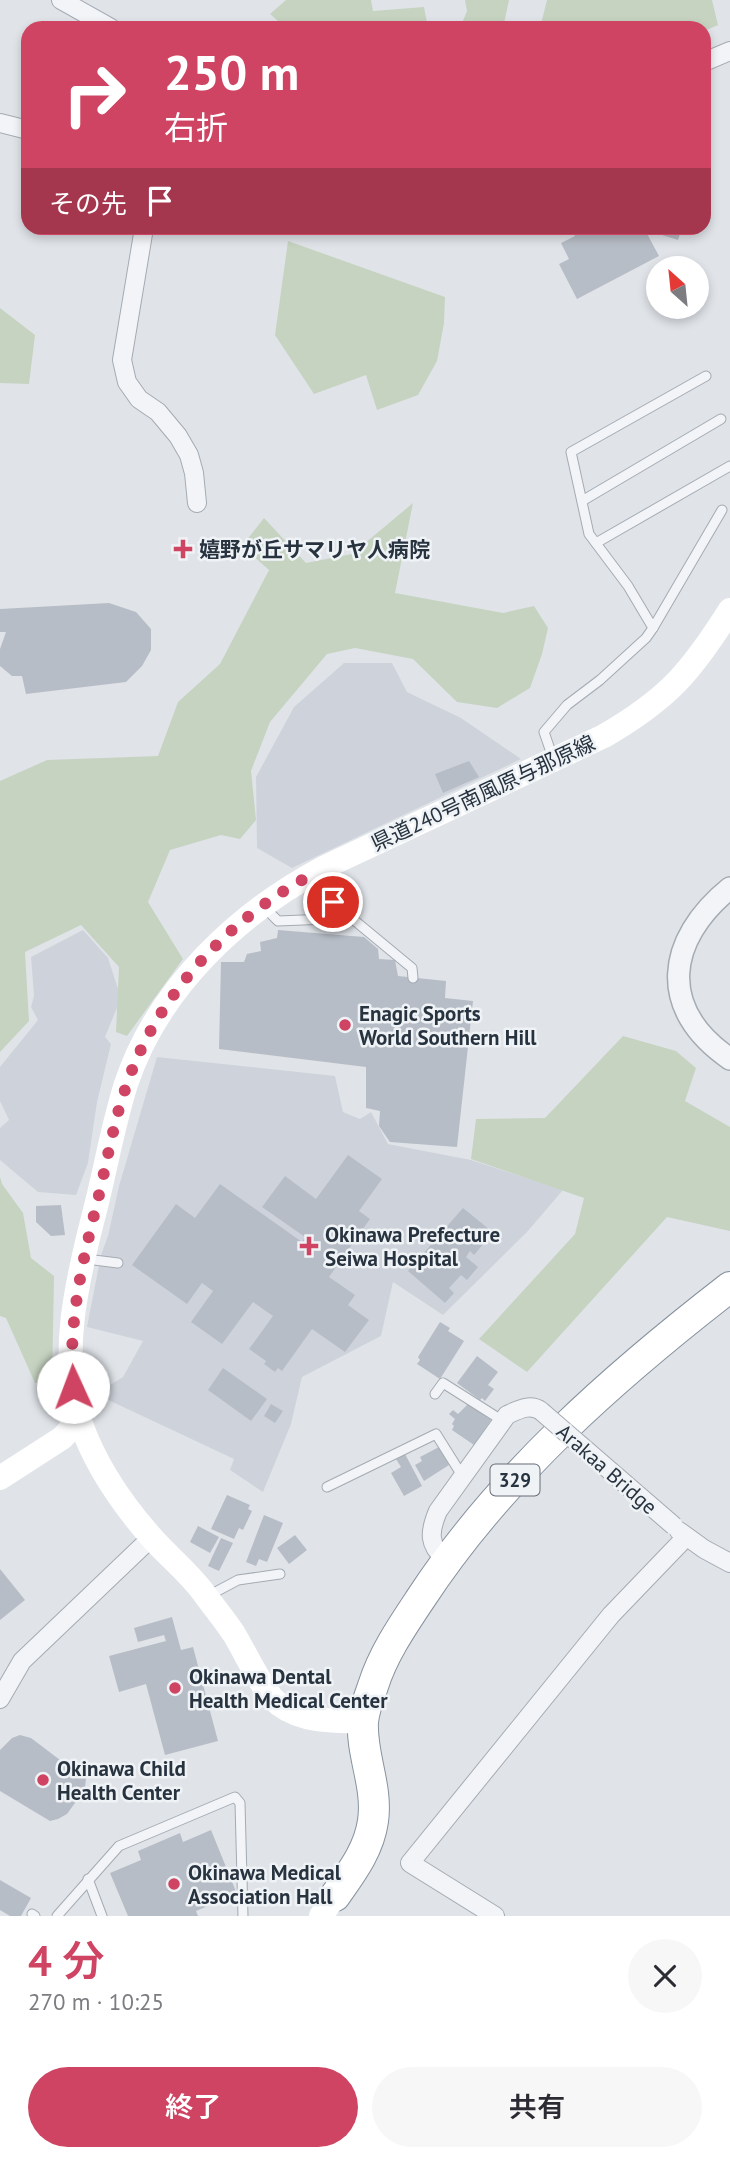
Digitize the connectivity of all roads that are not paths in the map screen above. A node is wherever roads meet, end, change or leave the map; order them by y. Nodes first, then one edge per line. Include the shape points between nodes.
1 (61, 0) edge
2 (98, 21) edge
3 (730, 51) edge
4 (711, 59) edge
5 (0, 123) edge
6 (21, 128) edge
7 (144, 235) edge
8 (706, 376) dead end
9 (721, 419) dead end
10 (730, 466) edge
11 (582, 501) junction
12 (197, 503) dead end
13 (722, 510) dead end
14 (596, 543) junction
15 (730, 610) edge
16 (653, 628) junction
17 (554, 760) junction
18 (304, 879) junction
19 (730, 888) edge
20 (262, 905) junction
21 (352, 918) junction
22 (413, 978) dead end
23 (730, 1059) edge
24 (84, 1259) junction
25 (118, 1263) dead end
26 (730, 1287) edge
27 (435, 1394) dead end
28 (80, 1419) junction
29 (503, 1421) junction
30 (463, 1477) junction
31 (0, 1478) edge
32 (327, 1488) dead end
33 (680, 1532) junction
34 (152, 1537) junction
35 (446, 1560) junction
36 (730, 1563) edge
37 (280, 1574) dead end
38 (206, 1597) junction
39 (0, 1699) edge
40 (363, 1722) junction
41 (88, 1879) junction
42 (328, 1906) edge
43 (57, 1916) edge
44 (102, 1916) edge
45 (243, 1916) edge
46 (495, 1916) edge

1 - 2 street
3 - 4 street
5 - 6 street
7 - 12 street via 122,360 127,382 139,399 158,412 189,455
8 - 11 lane via 571,452
9 - 11 lane
10 - 14 lane
11 - 14 lane via 589,534
13 - 16 lane
14 - 16 lane
15 - 17 main road, 県道240号南風原与那原線 via 694,665 661,699 604,736
16 - 17 lane via 567,705 544,732
17 - 18 main road, 県道240号南風原与那原線
18 - 20 main road, 県道240号南風原与那原線
18 - 21 lane
19 - 23 street via 699,918 679,964 683,1006 692,1024
20 - 21 lane via 278,921
20 - 24 main road, 県道240号南風原与那原線 via 193,971 150,1031 110,1141
21 - 22 lane via 412,968
24 - 25 lane
24 - 28 main road, 県道240号南風原与那原線 via 71,1364
26 - 35 highway, 329 via 589,1407 483,1514
27 - 29 lane via 443,1383
28 - 31 main road via 62,1438
28 - 34 main road, 県道240号南風原与那原線 via 114,1490
29 - 30 street
29 - 33 street, Arakaa Bridge, bridge via 523,1408 537,1408
30 - 32 lane via 436,1434
30 - 35 street via 431,1527 431,1541
33 - 36 street, Arakaa Bridge
33 - 46 street via 410,1863
34 - 38 main road, 県道240号南風原与那原線
34 - 39 street via 22,1661
35 - 40 highway, 329 via 383,1661
37 - 38 lane via 238,1580
38 - 40 main road, 県道240号南風原与那原線 via 280,1706 301,1717
40 - 42 highway, 329 via 374,1788 373,1823 361,1858
41 - 43 lane
41 - 44 lane
41 - 45 lane via 119,1846 235,1797 240,1803

